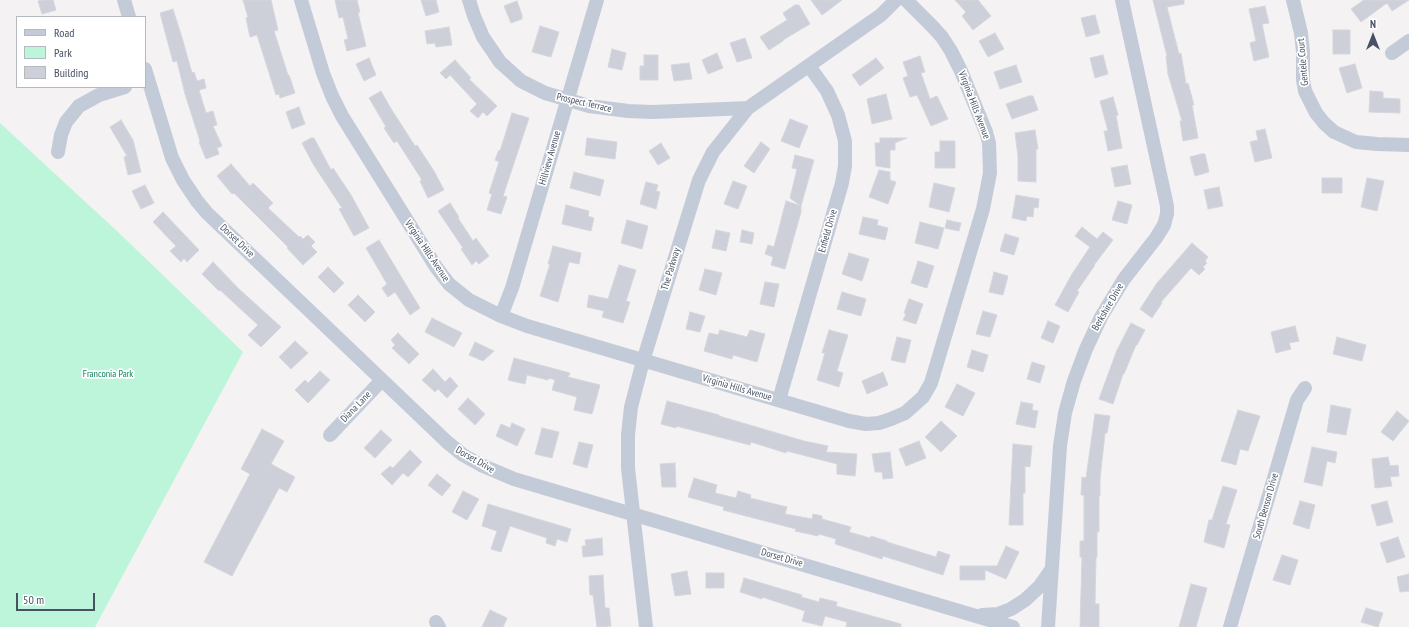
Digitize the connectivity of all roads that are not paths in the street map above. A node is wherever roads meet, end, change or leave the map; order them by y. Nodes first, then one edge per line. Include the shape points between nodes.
1 (124, 0) edge
2 (301, 0) edge
3 (469, 0) edge
4 (597, 0) edge
5 (896, 0) edge
6 (906, 0) edge
7 (1122, 0) edge
8 (1293, 0) edge
9 (129, 16) edge
10 (1409, 41) edge
11 (1392, 53) dead end
12 (809, 66) junction
13 (146, 77) edge
14 (122, 88) edge
15 (568, 100) junction
16 (748, 108) junction
17 (1409, 145) edge
18 (58, 152) dead end
19 (501, 316) junction
20 (643, 361) junction
21 (382, 380) junction
22 (1305, 388) dead end
23 (779, 400) junction
24 (330, 434) dead end
25 (633, 514) junction
26 (1052, 570) junction
27 (974, 615) junction
28 (646, 627) edge
29 (1013, 627) edge
30 (1048, 627) edge
31 (1230, 627) edge

1 - 9 street
2 - 19 street, Virginia Hills Avenue via 323,73 342,116 436,267 449,284 469,300
3 - 15 street, Prospect Terrace via 483,37 500,62 530,87
4 - 15 street, Hillview Avenue
5 - 12 street, The Parkway via 881,15
6 - 23 street, Virginia Hills Avenue via 942,37 962,71 986,132 991,164 983,209 936,370 928,389 915,405 905,413 878,423 849,421
7 - 26 street, Berkshire Drive via 1167,214 1156,238 1124,279 1101,317 1074,381 1065,412 1060,446
8 - 17 street, Gentele Court via 1301,33 1305,91 1322,120 1334,132 1356,142
10 - 11 street
12 - 16 street, The Parkway
12 - 23 street, Enfield Drive via 827,91 838,115 845,141 845,166
13 - 21 street, Dorset Drive via 172,158 197,201
14 - 18 street via 99,95 79,106 66,122
15 - 16 street, Prospect Terrace via 589,106 628,111
15 - 19 street, Hillview Avenue via 512,288
16 - 20 street, The Parkway via 713,152 699,180
19 - 20 street, Virginia Hills Avenue
20 - 23 street, Virginia Hills Avenue
20 - 25 street, The Parkway via 628,434 628,468
21 - 24 street, Diana Lane
21 - 25 street, Dorset Drive via 447,442 481,465 514,479
22 - 31 street, South Benson Drive via 1297,400
25 - 27 street, Dorset Drive
25 - 28 street, The Parkway
26 - 27 street, Dorset Drive via 1039,587 1011,609 998,614
26 - 30 street, Berkshire Drive
27 - 29 street, Dorset Drive

